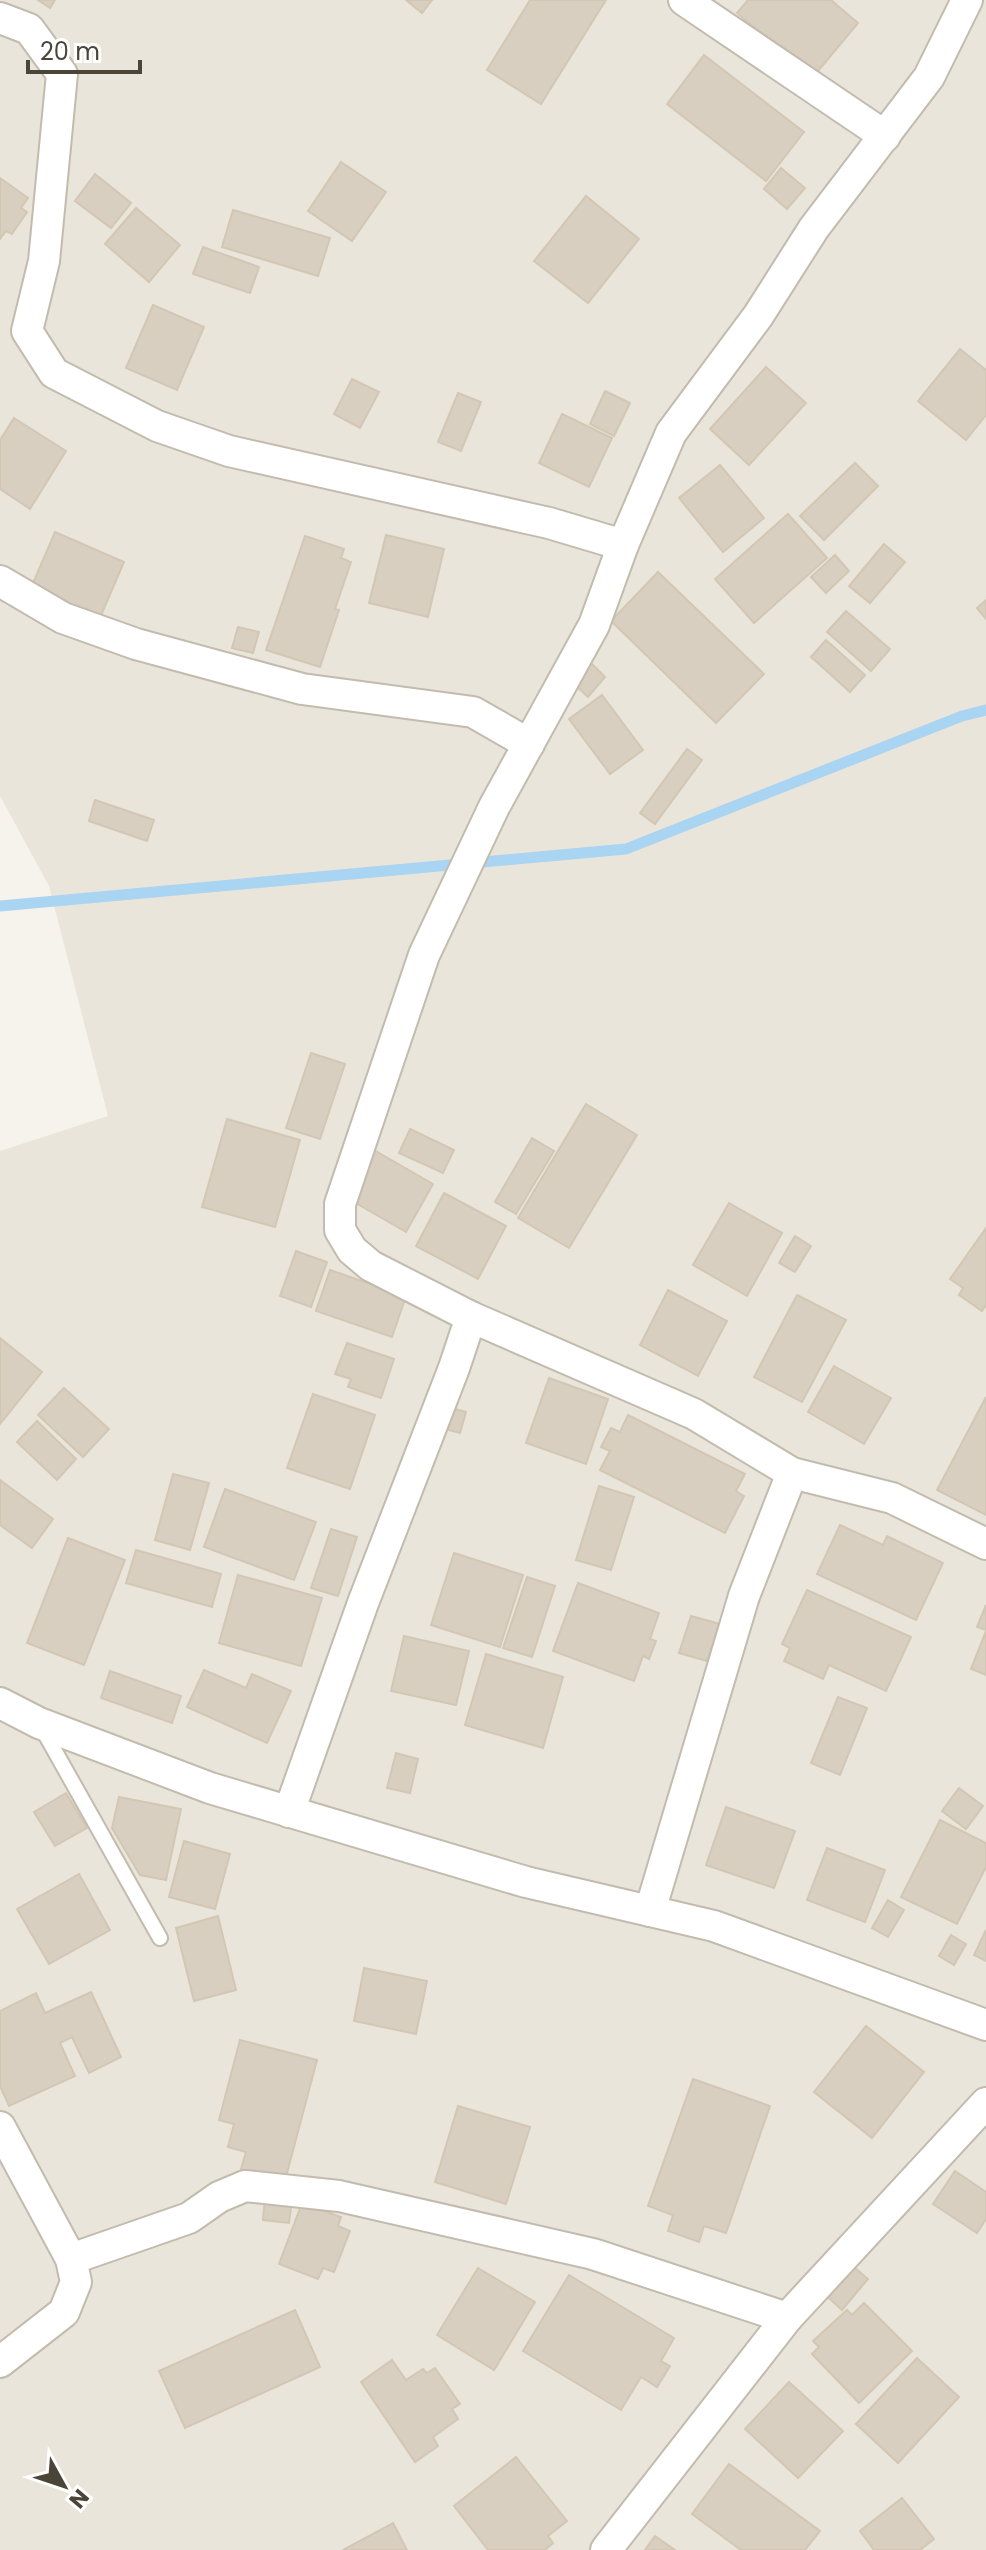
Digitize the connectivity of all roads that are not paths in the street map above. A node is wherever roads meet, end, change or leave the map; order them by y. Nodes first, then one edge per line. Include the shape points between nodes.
1 (684, 0) edge
2 (967, 0) edge
3 (0, 18) edge
4 (885, 136) junction
5 (623, 545) junction
6 (0, 581) edge
7 (529, 744) junction
8 (471, 1317) junction
9 (792, 1473) junction
10 (986, 1544) edge
11 (0, 1703) edge
12 (39, 1723) junction
13 (289, 1812) junction
14 (650, 1911) junction
15 (160, 1938) dead end
16 (986, 2025) edge
17 (986, 2103) edge
18 (0, 2127) edge
19 (71, 2259) junction
20 (787, 2318) junction
21 (0, 2362) edge
22 (606, 2550) edge

1 - 4 street
2 - 4 street via 929,77
3 - 5 street via 29,29 62,74 44,261 27,331 54,373 157,426 229,451 549,523
4 - 5 street via 671,433
5 - 7 street via 594,625
6 - 7 street via 63,618 136,644 302,689 473,712
7 - 8 street via 424,955 340,1204 340,1230 352,1250 371,1266
8 - 9 street via 694,1414
8 - 13 street
9 - 10 street via 892,1498
9 - 14 street via 744,1596
11 - 12 street
12 - 13 street
12 - 15 lane
13 - 14 street via 526,1882
14 - 16 street via 714,1926
17 - 20 street
18 - 19 street
19 - 20 street via 189,2218 245,2186 339,2196 593,2254
19 - 21 street via 76,2282 64,2312
20 - 22 street

